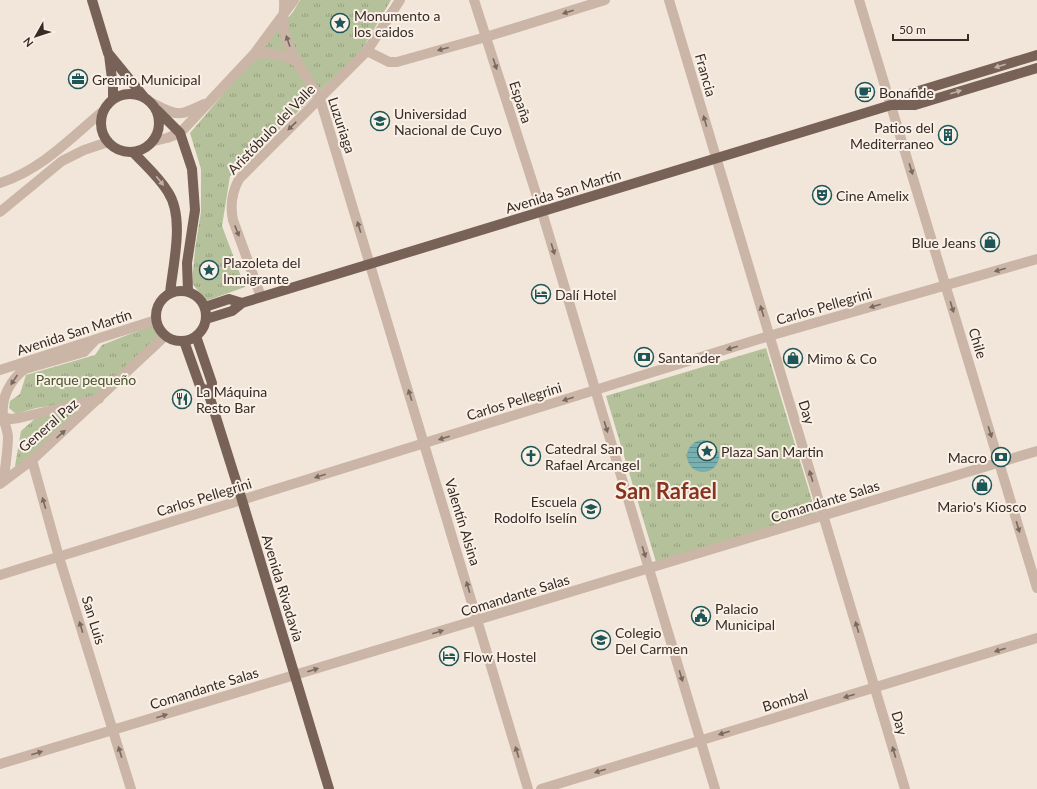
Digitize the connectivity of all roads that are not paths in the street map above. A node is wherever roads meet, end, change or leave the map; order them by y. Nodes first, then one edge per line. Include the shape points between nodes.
1 (92, 0) edge
2 (284, 0) edge
3 (294, 0) edge
4 (400, 0) edge
5 (474, 0) edge
6 (605, 0) edge
7 (669, 0) edge
8 (859, 0) edge
9 (284, 14) junction
10 (486, 37) junction
11 (367, 51) junction
12 (108, 53) junction
13 (254, 54) junction
14 (1037, 55) edge
15 (295, 61) junction
16 (1037, 68) edge
17 (113, 99) junction
18 (320, 99) junction
19 (210, 102) junction
20 (151, 104) junction
21 (891, 105) junction
22 (103, 111) junction
23 (180, 133) junction
24 (154, 141) junction
25 (108, 142) junction
26 (133, 152) junction
27 (716, 159) junction
28 (0, 183) edge
29 (0, 212) edge
30 (542, 212) junction
31 (1037, 259) edge
32 (370, 264) junction
33 (946, 285) junction
34 (188, 291) junction
35 (170, 293) junction
36 (261, 297) junction
37 (242, 303) junction
38 (205, 307) junction
39 (206, 319) junction
40 (156, 320) junction
41 (165, 336) junction
42 (196, 336) junction
43 (769, 336) junction
44 (96, 339) junction
45 (184, 341) junction
46 (0, 370) edge
47 (596, 390) junction
48 (209, 395) junction
49 (99, 399) junction
50 (2, 417) edge
51 (424, 444) junction
52 (1037, 451) edge
53 (32, 460) junction
54 (999, 463) junction
55 (2, 482) edge
56 (242, 500) junction
57 (823, 516) junction
58 (60, 557) junction
59 (649, 568) junction
60 (0, 575) edge
61 (1037, 588) edge
62 (478, 620) junction
63 (1037, 638) edge
64 (295, 676) junction
65 (875, 688) junction
66 (113, 730) junction
67 (701, 740) junction
68 (0, 764) edge
69 (131, 789) edge
70 (329, 789) edge
71 (528, 789) edge
72 (541, 789) edge
73 (716, 789) edge
74 (905, 789) edge

1 - 12 main road
2 - 9 street, Luzuriaga
3 - 9 street
4 - 11 street, Aristóbulo del Valle
5 - 10 street, España
6 -> 10 street
27 -> 7 street, Francia
8 - 21 street, Chile
9 - 13 street
15 -> 9 street, Luzuriaga via 284,29
10 -> 11 street via 396,62 389,62
10 -> 30 street, España
11 - 18 street, Aristóbulo del Valle
12 - 17 main road via 114,88
12 - 20 main road
13 - 15 street via 274,53
13 - 19 street
14 -> 21 main road, Avenida San Martín via 912,92
15 - 18 street, Luzuriaga
21 -> 16 main road, Avenida San Martín via 915,105
17 - 20 main road via 129,94
17 - 22 main road
32 -> 18 street, Luzuriaga
18 -> 36 street, Aristóbulo del Valle via 239,179 233,189 232,220
19 - 20 street via 186,114 178,115
19 - 23 street
20 - 23 main road
20 - 24 main road via 160,126
21 - 27 main road, Avenida San Martín
21 -> 33 street, Chile
22 - 25 main road via 101,127
22 - 28 street via 38,165
23 - 24 street
23 - 34 main road via 188,152 194,189 187,263
24 - 26 main road via 148,147
25 - 26 main road via 124,152
25 - 29 street via 62,161
26 -> 35 main road via 168,192 174,205 176,241
27 - 30 main road, Avenida San Martín
43 -> 27 street, Day
30 - 32 main road, Avenida San Martín
30 -> 47 street, España
31 -> 33 street, Carlos Pellegrini
32 - 36 main road, Avenida San Martín
51 -> 32 street, Valentín Alsina
33 -> 43 street, Carlos Pellegrini
33 -> 54 street, Chile
34 - 35 main road
34 - 38 main road via 201,300
35 - 40 main road via 159,304
36 - 37 main road, Avenida San Martín
37 - 38 main road, Avenida San Martín via 229,300
37 - 39 main road, Avenida San Martín via 232,311
38 - 39 main road
39 - 42 main road via 201,332
40 - 41 main road
40 - 44 street, Avenida San Martín
41 - 45 main road
41 - 49 street, General Paz
42 - 45 main road
42 - 48 main road, Avenida Rivadavia via 212,383
43 -> 47 street, Carlos Pellegrini
57 -> 43 street, Day
44 - 46 street, Avenida San Martín
44 -> 50 street via 84,352 25,369 17,375 4,399
45 - 48 main road, Avenida Rivadavia via 200,386
47 -> 51 street, Carlos Pellegrini
47 -> 59 street, España
48 - 56 main road, Avenida Rivadavia
49 - 50 street via 19,418
53 -> 49 street, General Paz
50 - 55 street via 8,436
51 -> 56 street, Carlos Pellegrini
62 -> 51 street, Valentín Alsina
52 - 54 street, Comandante Salas
53 - 55 street, General Paz
58 -> 53 street, San Luis
54 - 57 street, Comandante Salas
54 -> 61 street, Chile
56 - 58 street, Carlos Pellegrini
56 - 64 main road, Avenida Rivadavia
57 - 59 street, Comandante Salas
65 -> 57 street, Day
58 - 60 street, Carlos Pellegrini
66 -> 58 street, San Luis
59 - 62 street, Comandante Salas
59 -> 67 street, España
64 -> 62 street, Comandante Salas
71 -> 62 street, Valentín Alsina
63 -> 65 street, Bombal
66 -> 64 street, Comandante Salas
64 - 70 main road, Avenida Rivadavia
65 -> 67 street, Bombal
74 -> 65 street, Day
68 -> 66 street, Comandante Salas
69 -> 66 street, San Luis
67 -> 72 street, Bombal
67 - 73 street, España

